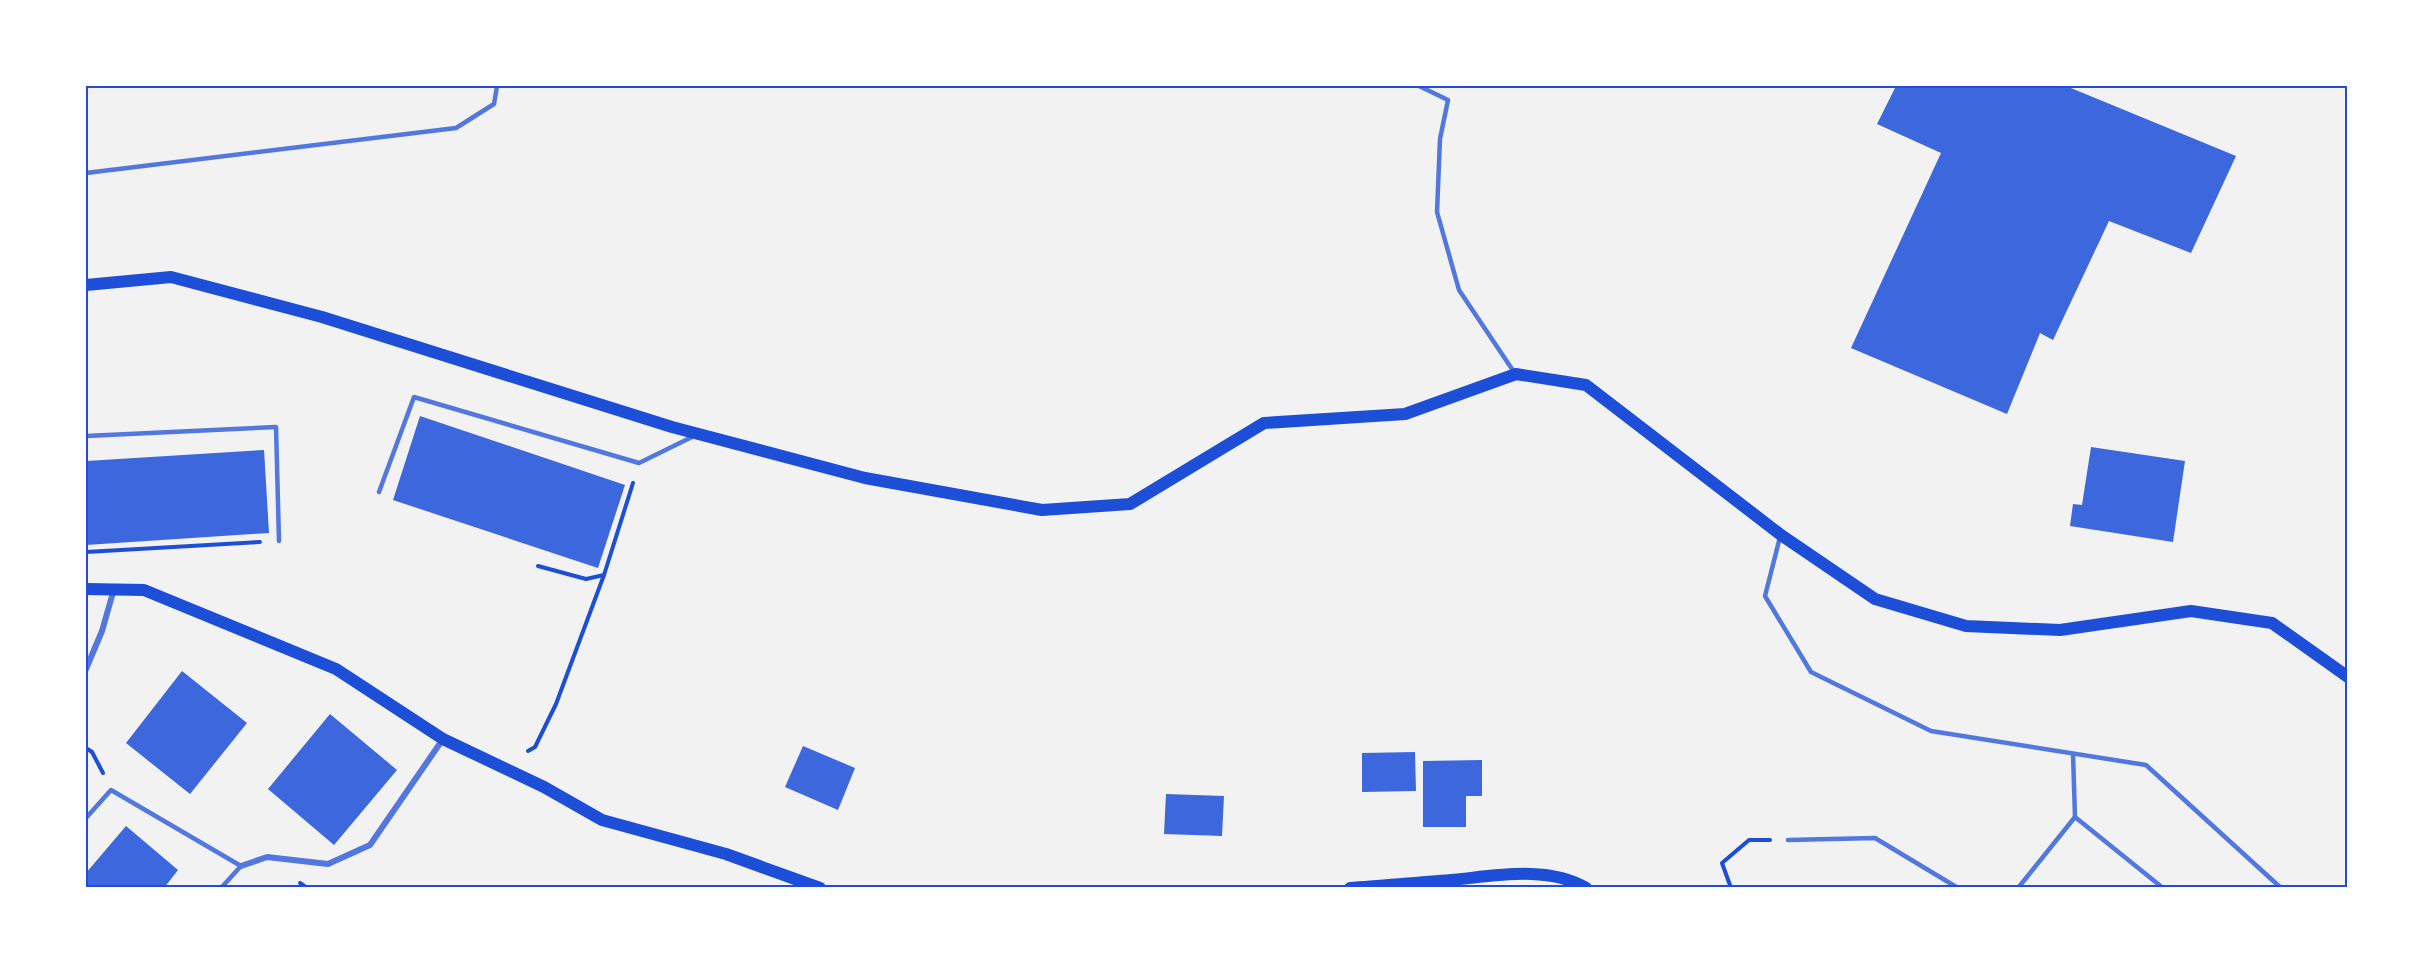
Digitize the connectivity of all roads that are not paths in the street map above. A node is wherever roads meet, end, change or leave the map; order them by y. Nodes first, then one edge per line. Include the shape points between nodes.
1 (497, 86) edge
2 (1419, 86) edge
3 (86, 173) edge
4 (86, 285) edge
5 (1516, 374) junction
6 (699, 434) junction
7 (86, 436) edge
8 (379, 492) dead end
9 (1781, 535) junction
10 (279, 541) road end
11 (86, 589) edge
12 (114, 589) junction
13 (86, 669) edge
14 (2348, 677) edge
15 (443, 739) junction
16 (2073, 754) junction
17 (2075, 817) junction
18 (86, 818) edge
19 (1788, 840) road end
20 (241, 866) junction
21 (221, 888) edge
22 (820, 888) edge
23 (1350, 888) edge
24 (1586, 888) edge
25 (1958, 888) edge
26 (2018, 888) edge
27 (2163, 888) edge
28 (2281, 888) edge

1 - 3 lane via 494,104 456,128
2 - 5 lane via 1448,100 1440,139 1437,212 1459,290
4 - 6 main road via 171,278 322,318
5 - 6 main road via 1405,414 1264,423 1130,504 1042,510 865,478
5 - 9 main road via 1586,385
6 - 8 lane via 639,462 414,397
7 - 10 lane via 276,427
9 - 14 main road via 1875,599 1966,626 2060,630 2190,611 2272,623
9 - 16 lane via 1765,596 1811,672 1931,731
11 - 12 main road
12 - 13 street
12 - 15 main road via 144,590 336,669
15 - 20 street via 370,845 328,864 267,857
15 - 22 main road via 602,820 726,854
16 - 17 lane
16 - 28 lane via 2146,765
17 - 26 lane
17 - 27 lane
18 - 20 lane via 111,790
19 - 25 lane via 1875,838
20 - 21 lane
23 - 24 main road via 1503,873 1572,879

